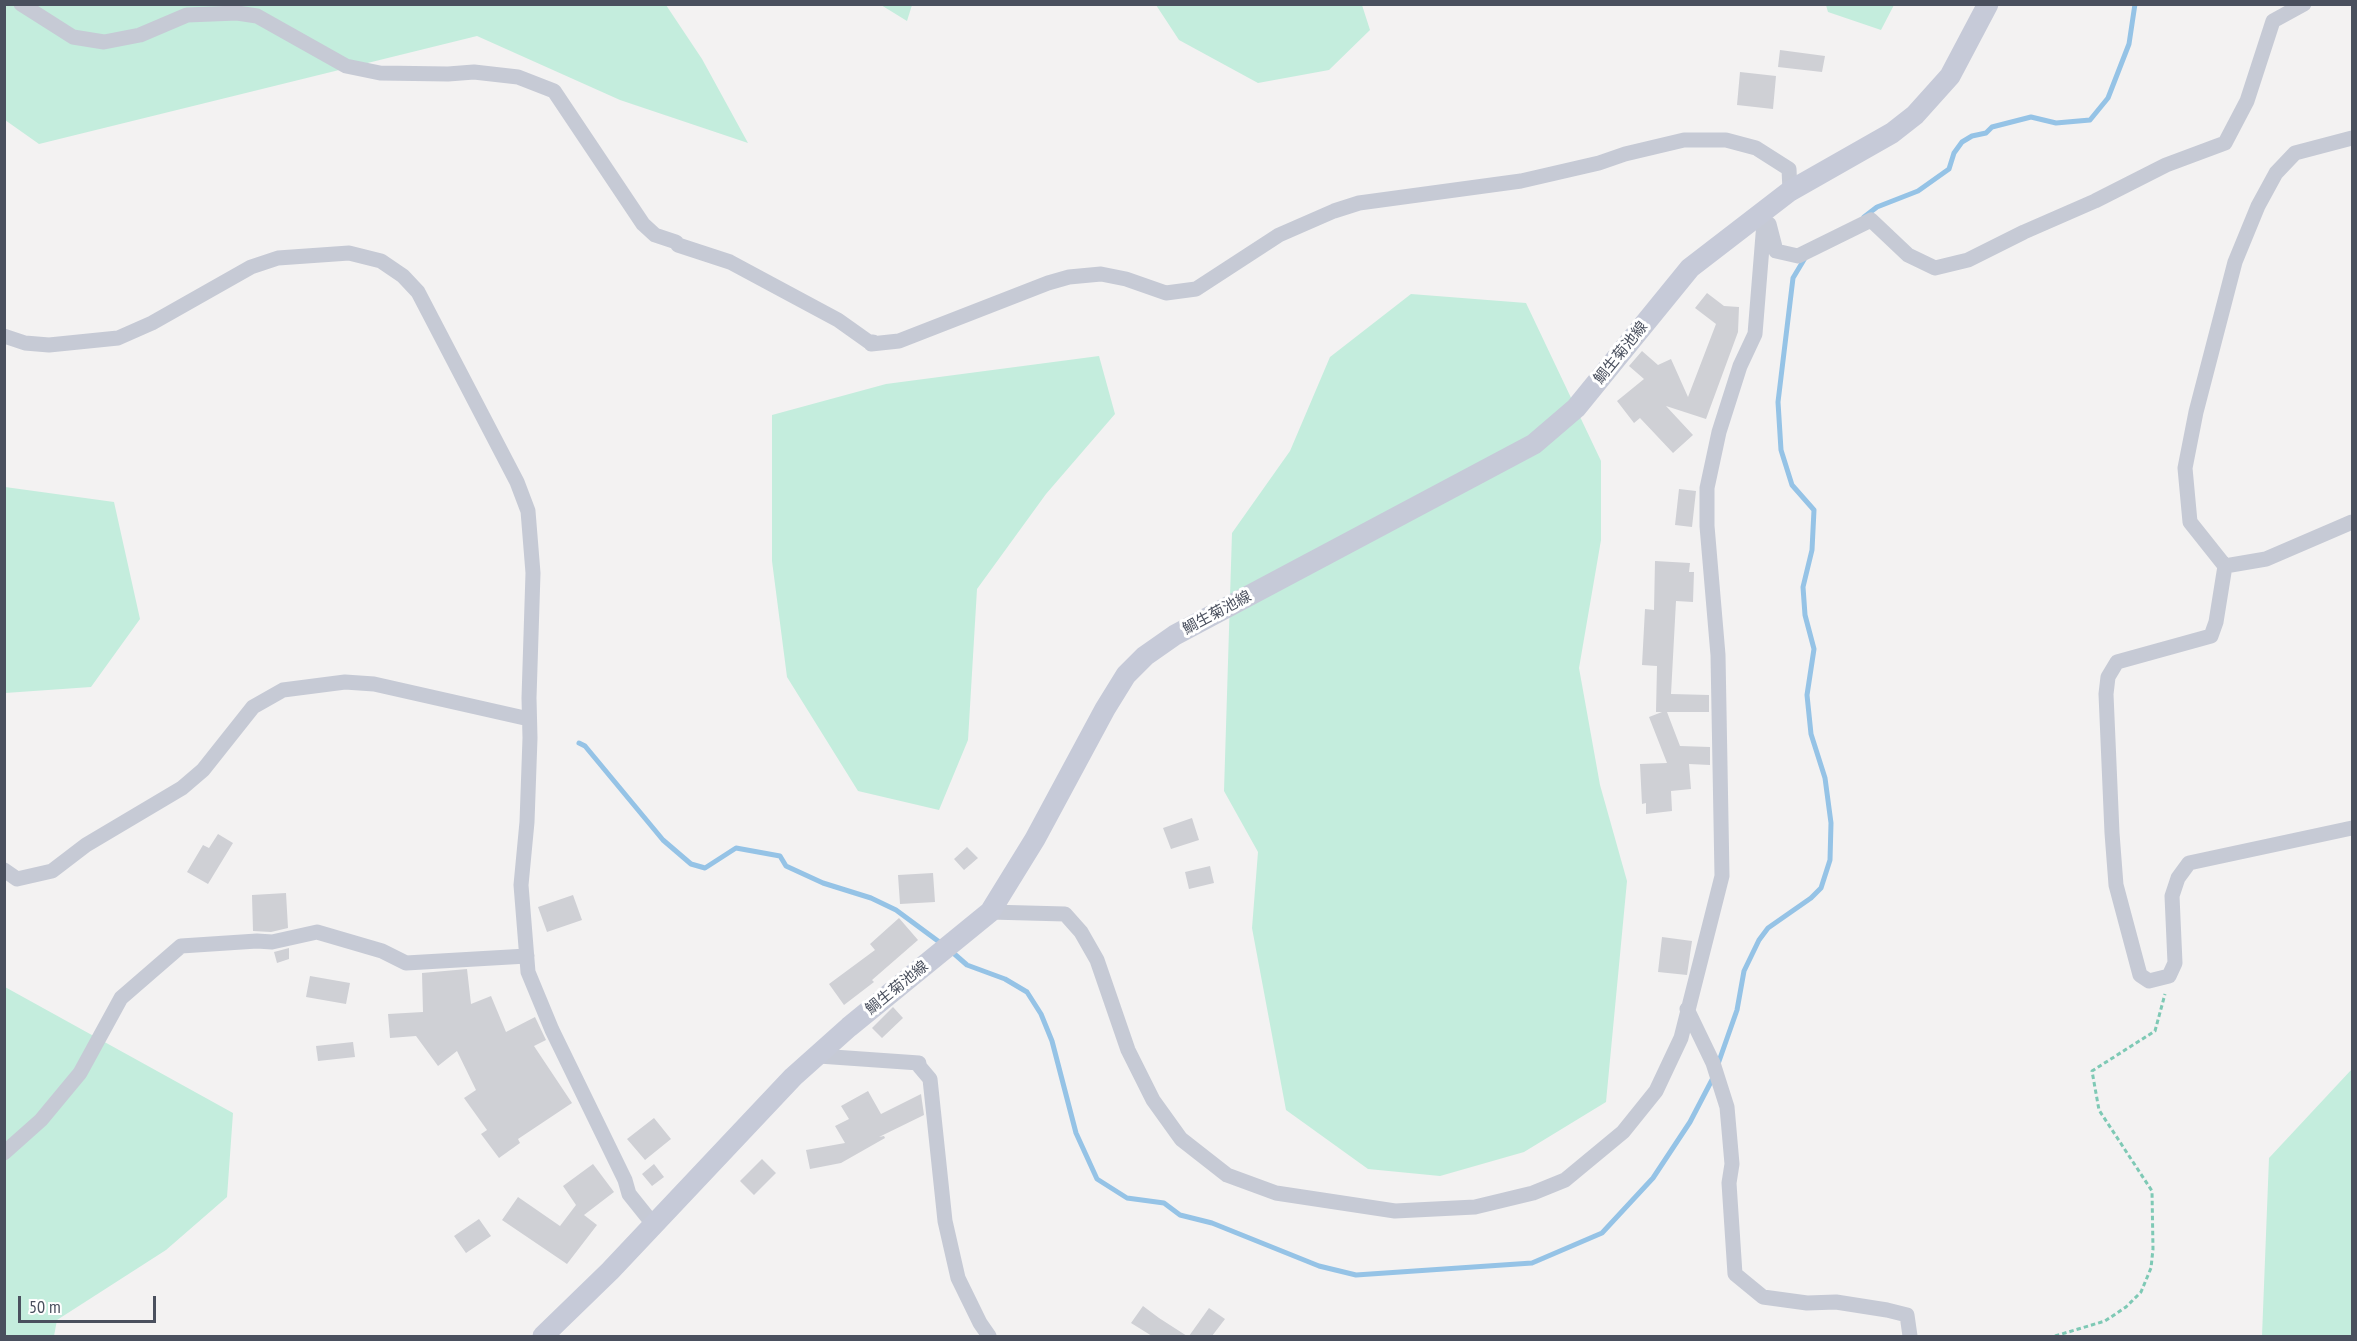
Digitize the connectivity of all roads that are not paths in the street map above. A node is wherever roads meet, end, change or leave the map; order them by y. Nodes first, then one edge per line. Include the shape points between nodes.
1 (21, 4) edge
2 (1988, 4) edge
3 (2304, 4) edge
4 (2352, 138) edge
5 (1790, 191) junction
6 (1765, 210) junction
7 (4, 336) edge
8 (2352, 522) edge
9 (2225, 566) junction
10 (529, 719) junction
11 (2352, 828) edge
12 (4, 870) edge
13 (990, 912) junction
14 (527, 956) junction
15 (1687, 1009) junction
16 (819, 1056) junction
17 (4, 1153) edge
18 (653, 1224) junction
19 (543, 1336) edge
20 (989, 1336) edge
21 (1910, 1336) edge

1 - 5 street via 73,38 104,42 140,35 187,15 257,16 346,66 380,73 474,72 518,77 554,91 643,224 655,235 730,262 838,320 871,344 899,341 1069,277 1101,274 1166,293 1196,289 1279,235 1359,203 1521,181 1684,140 1726,140 1756,148 1789,169
2 - 5 main road, 鯛生菊池線 via 1950,76 1915,115 1892,133
3 - 6 street via 2273,21 2247,101 2225,143 2166,165 1968,260 1935,268 1908,255 1871,220 1798,256 1776,251
4 - 9 street via 2295,153 2276,173 2235,262 2196,412 2186,468 2190,522
5 - 6 main road, 鯛生菊池線
6 - 13 main road, 鯛生菊池線 via 1690,268 1576,408 1534,444 1175,635 1145,656 1126,675 1105,708 1035,839
6 - 15 street via 1755,334 1740,366 1719,432 1707,488 1718,655 1722,876
7 - 10 street via 49,345 118,338 251,267 278,258 349,253 381,261 403,276 418,292 517,482 528,511 533,573
8 - 9 street via 2266,559
9 - 11 street via 2211,636 2117,662 2108,677 2116,885 2140,975 2149,981 2169,976 2175,963 2172,896 2189,863
10 - 12 street via 374,684 345,682 283,690 253,707 203,770 182,788 86,845 52,871 16,879
10 - 14 street via 521,885
13 - 15 street via 1065,914 1097,960 1128,1050 1153,1100 1180,1139 1227,1175 1276,1193 1384,1209 1475,1207 1533,1193 1565,1180 1623,1132 1656,1090 1681,1038
13 - 16 main road, 鯛生菊池線
14 - 17 street via 406,963 382,951 317,932 272,942 181,946 121,998 80,1073 41,1120
14 - 18 street via 528,972 585,1102 629,1194
15 - 21 street via 1713,1063 1727,1107 1735,1274 1762,1297 1836,1302 1907,1315
16 - 18 main road, 鯛生菊池線 via 793,1077
16 - 20 street via 919,1063 930,1079 945,1221 958,1278
18 - 19 main road, 鯛生菊池線

